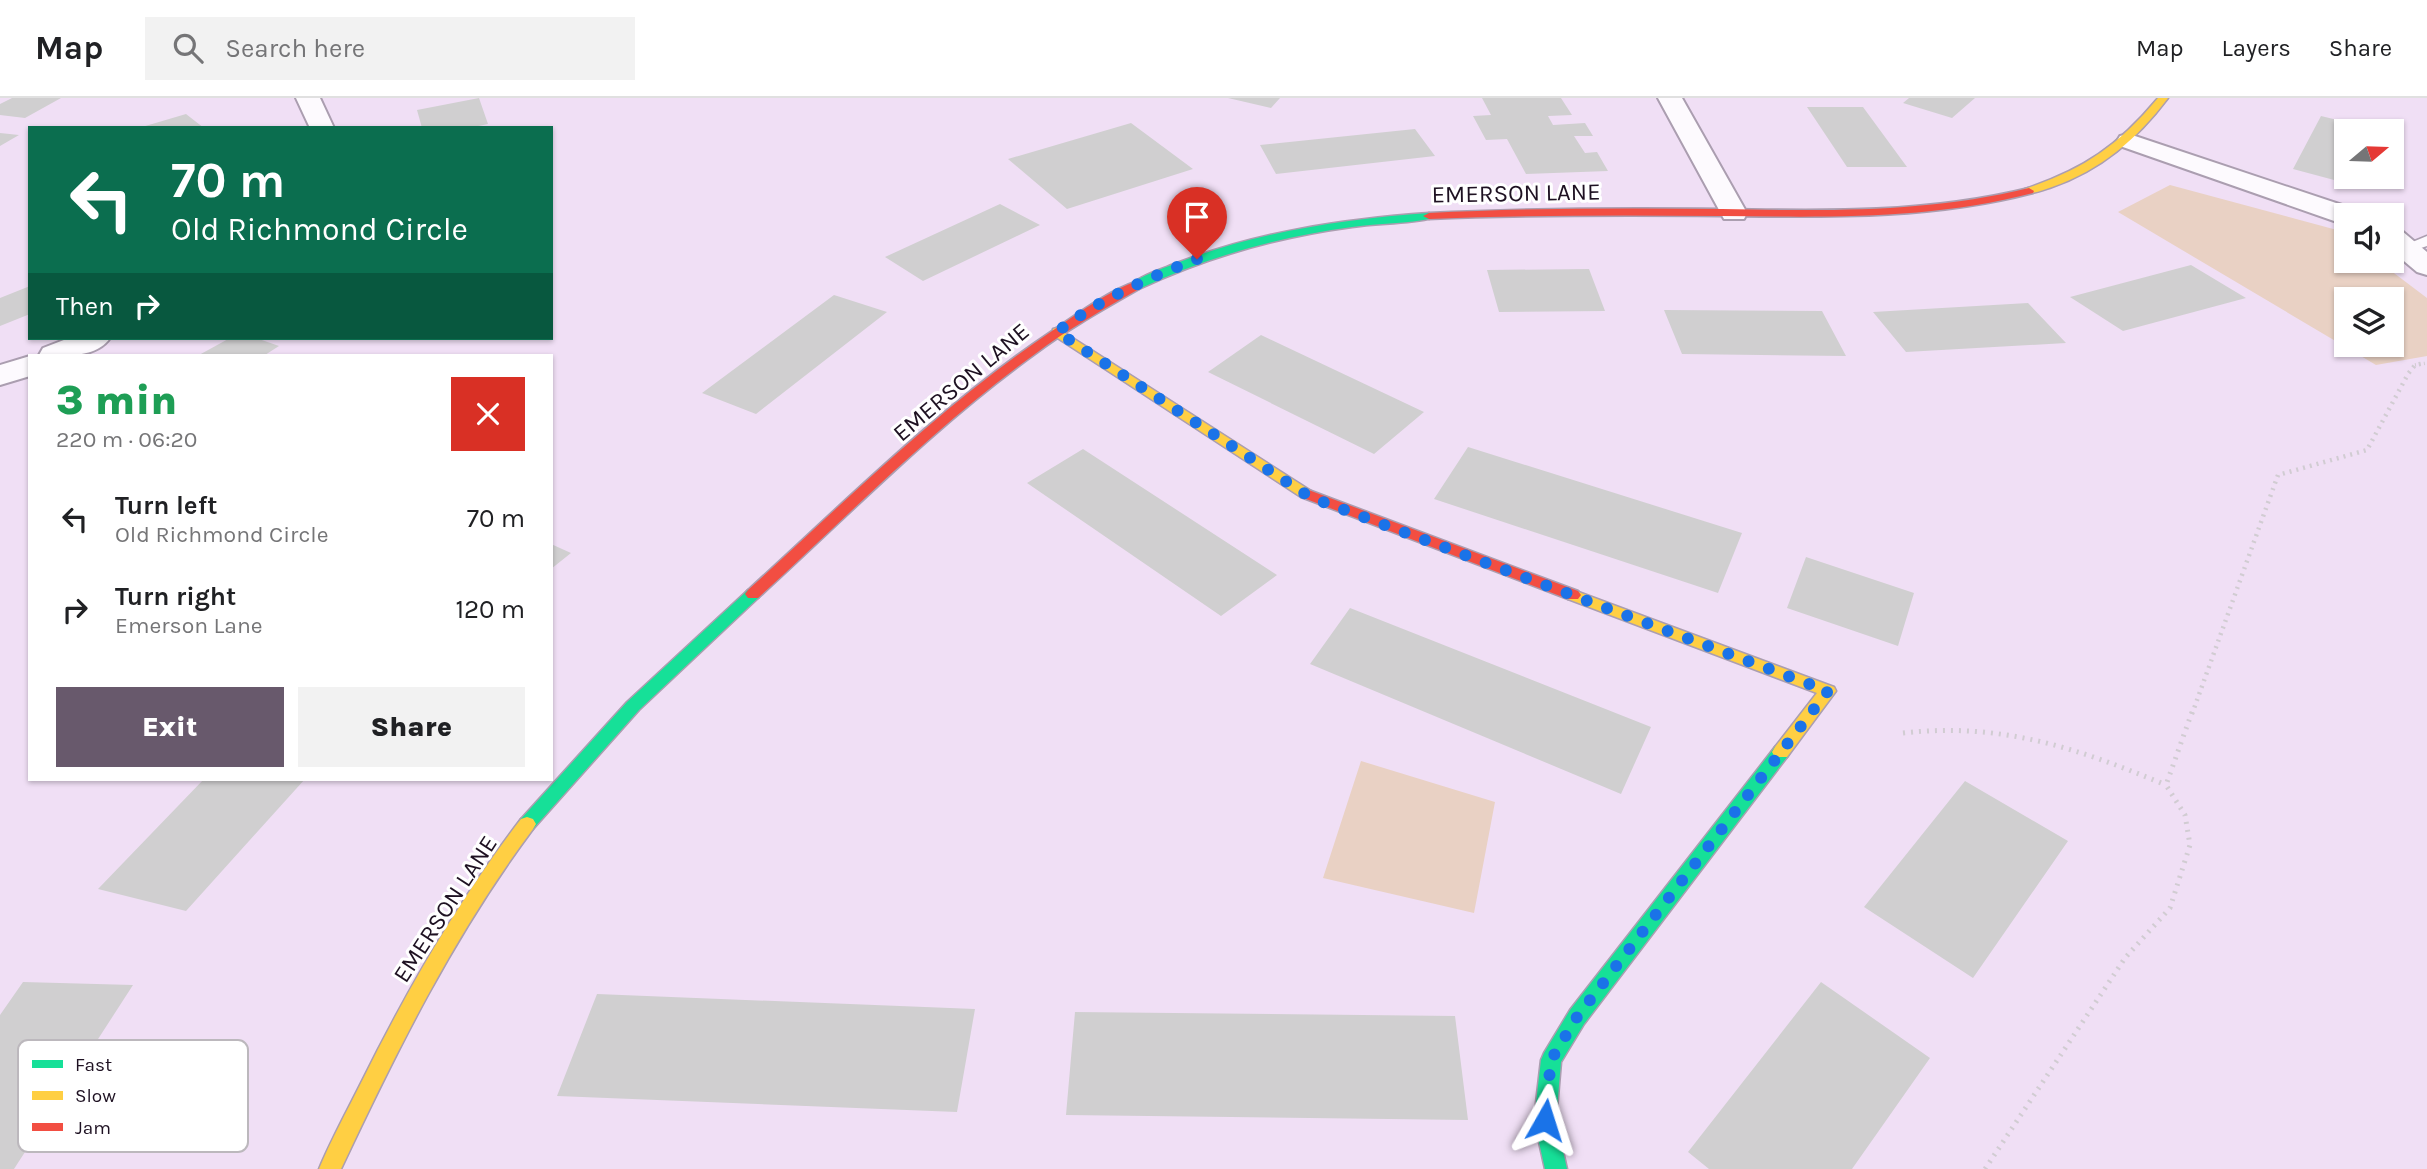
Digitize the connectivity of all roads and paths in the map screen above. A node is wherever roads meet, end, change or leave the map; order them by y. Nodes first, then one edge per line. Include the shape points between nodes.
1 (308, 98) edge
2 (1671, 98) edge
3 (2163, 98) edge
4 (322, 126) edge
5 (2129, 141) junction
6 (2334, 212) edge
7 (1734, 213) junction
8 (2408, 242) edge
9 (2427, 266) edge
10 (1057, 332) junction
11 (90, 340) edge
12 (56, 354) edge
13 (2427, 363) edge
14 (28, 366) edge
15 (0, 376) edge
16 (1903, 733) dead end
17 (2166, 785) junction
18 (330, 1169) edge
19 (1556, 1169) edge
20 (1985, 1169) edge

1 - 4 street
2 - 7 street
3 - 5 street, EMERSON LANE
5 - 6 street
5 - 7 street, EMERSON LANE via 2069,177 1993,198 1868,213
7 - 10 street, EMERSON LANE via 1438,217 1283,234 1221,250 1150,277 1075,317
8 - 9 street
10 - 18 street, EMERSON LANE via 967,402 690,651 566,775 483,883 396,1030
10 - 19 street via 1310,497 1828,691 1577,1017 1551,1060 1545,1120
11 - 12 street
13 - 17 path via 2415,365 2367,450 2278,475
14 - 15 street
16 - 17 path via 1933,729 2075,748
17 - 20 path via 2185,815 2190,845 2170,908 2125,958

